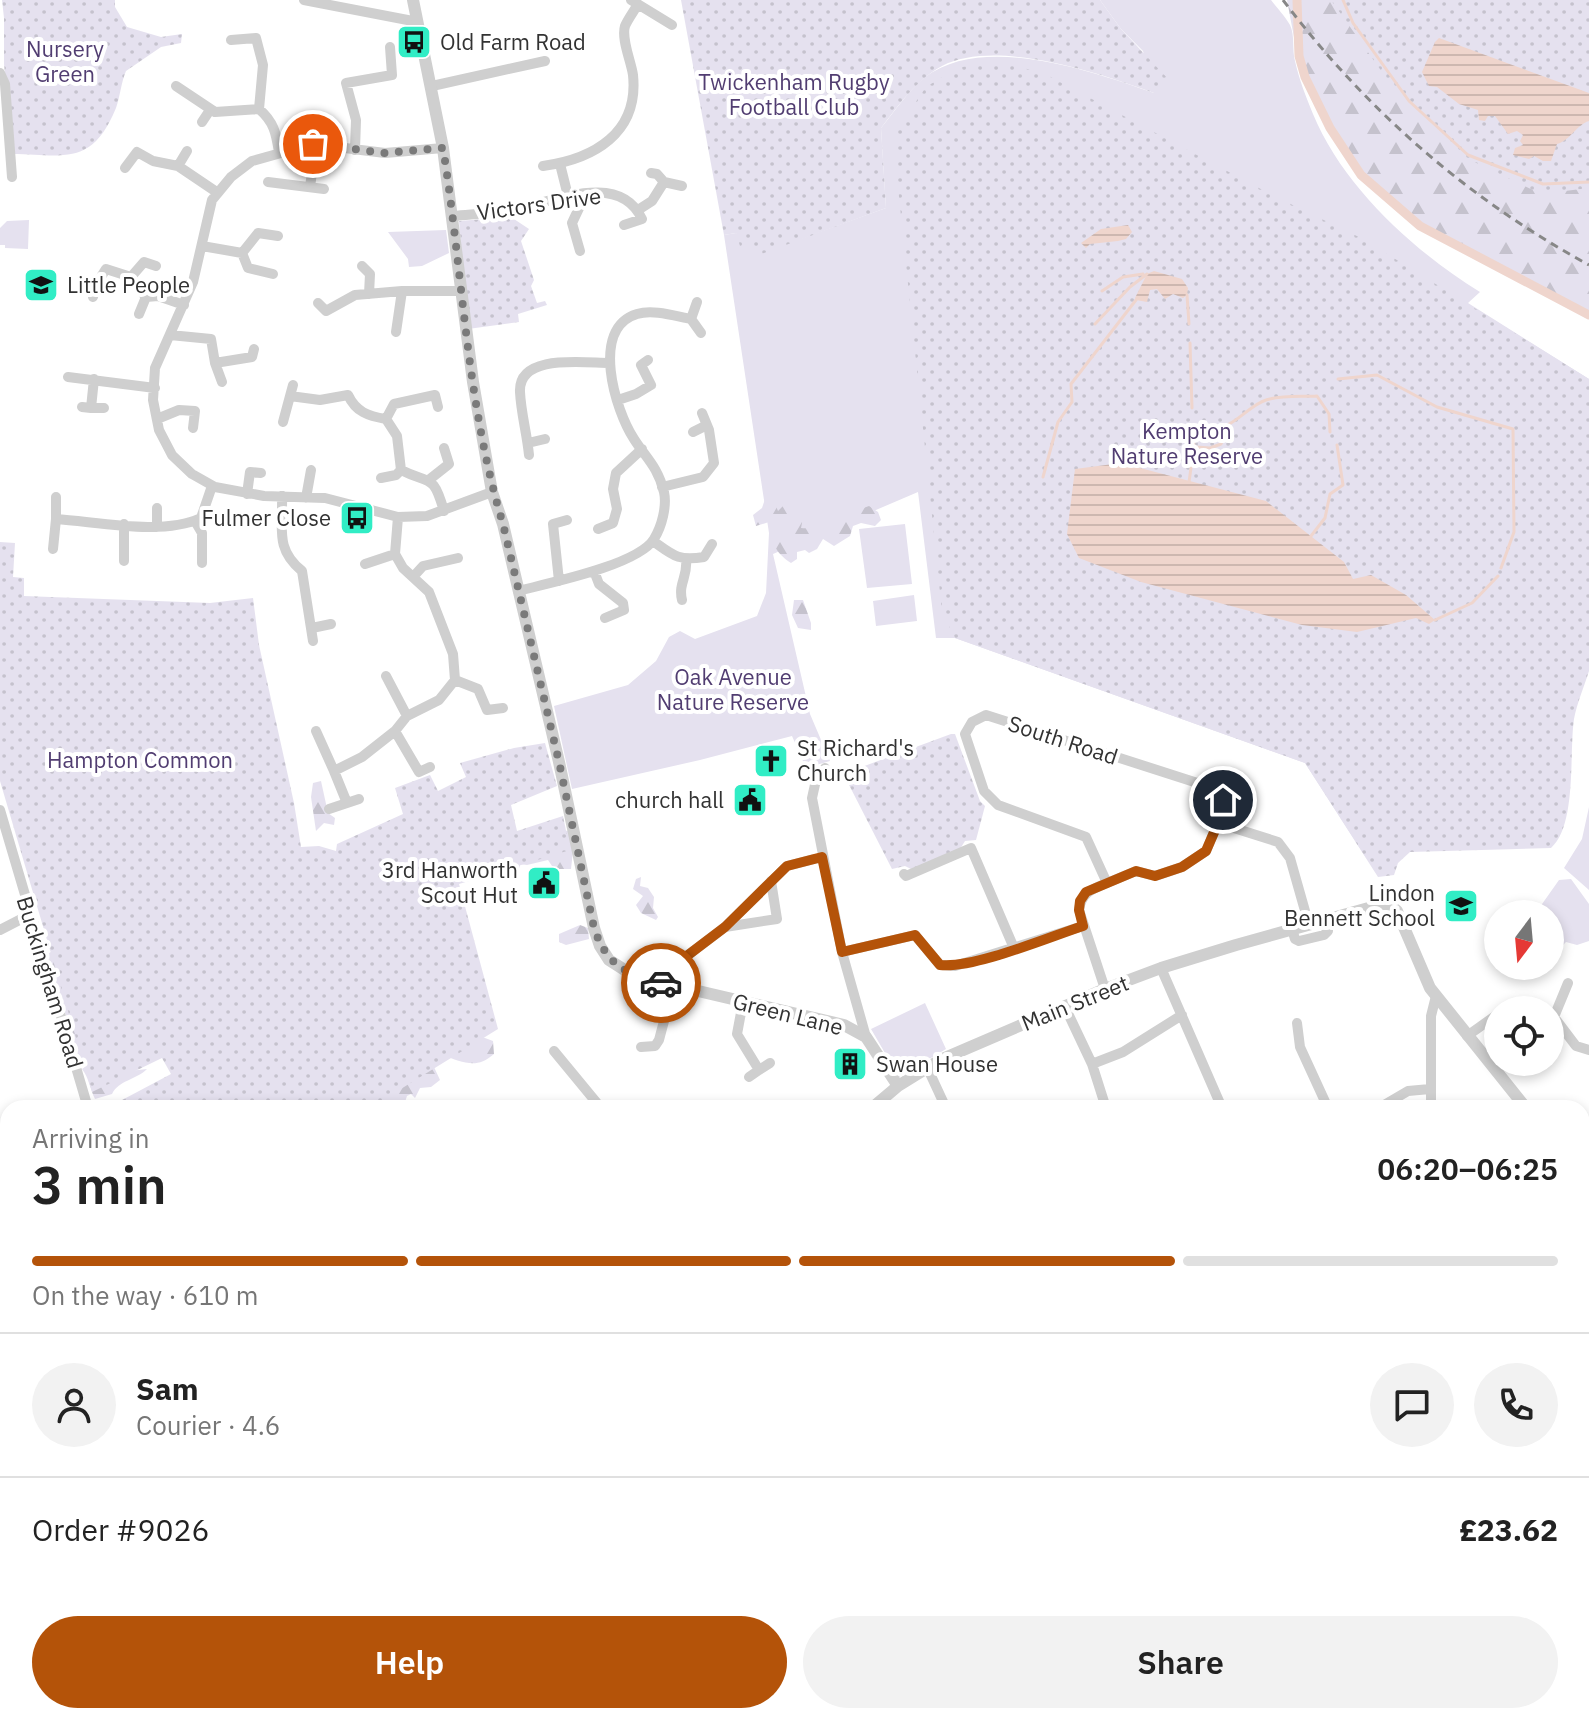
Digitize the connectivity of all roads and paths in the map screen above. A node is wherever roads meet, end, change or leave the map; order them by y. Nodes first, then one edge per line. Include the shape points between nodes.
1 (304, 0) edge
2 (413, 0) edge
3 (634, 2) edge
4 (418, 22) junction
5 (672, 25) dead end
6 (231, 40) dead end
7 (390, 47) dead end
8 (545, 61) dead end
9 (0, 73) edge
10 (176, 86) dead end
11 (432, 86) junction
12 (259, 109) junction
13 (210, 110) junction
14 (202, 122) dead end
15 (316, 144) junction
16 (443, 148) junction
17 (355, 150) junction
18 (187, 151) dead end
19 (279, 152) junction
20 (560, 164) junction
21 (178, 166) junction
22 (543, 166) dead end
23 (125, 168) dead end
24 (651, 173) dead end
25 (12, 177) dead end
26 (268, 182) dead end
27 (664, 182) junction
28 (682, 186) dead end
29 (310, 187) junction
30 (324, 189) dead end
31 (218, 193) junction
32 (581, 194) junction
33 (568, 196) junction
34 (638, 210) junction
35 (454, 216) junction
36 (624, 225) dead end
37 (278, 236) dead end
38 (202, 246) junction
39 (580, 251) dead end
40 (242, 253) junction
41 (156, 266) dead end
42 (362, 266) dead end
43 (273, 274) dead end
44 (131, 277) junction
45 (402, 291) junction
46 (461, 291) junction
47 (369, 294) junction
48 (93, 297) dead end
49 (146, 297) junction
50 (697, 302) dead end
51 (318, 303) dead end
52 (184, 305) junction
53 (139, 314) dead end
54 (691, 319) junction
55 (396, 332) dead end
56 (701, 333) dead end
57 (170, 335) junction
58 (254, 349) dead end
59 (648, 360) dead end
60 (215, 363) junction
61 (610, 363) junction
62 (68, 377) dead end
63 (94, 379) junction
64 (222, 382) dead end
65 (155, 388) junction
66 (618, 400) junction
67 (438, 407) dead end
68 (104, 408) dead end
69 (702, 413) dead end
70 (157, 419) junction
71 (386, 419) junction
72 (283, 422) dead end
73 (707, 425) junction
74 (193, 428) dead end
75 (693, 432) dead end
76 (545, 439) dead end
77 (528, 443) junction
78 (444, 448) dead end
79 (642, 449) junction
80 (529, 455) dead end
81 (311, 470) dead end
82 (401, 470) junction
83 (250, 472) dead end
84 (381, 478) dead end
85 (430, 479) junction
86 (212, 486) junction
87 (662, 487) junction
88 (492, 492) junction
89 (247, 494) junction
90 (282, 496) junction
91 (56, 497) dead end
92 (306, 498) junction
93 (157, 508) dead end
94 (444, 511) junction
95 (398, 517) junction
96 (56, 519) junction
97 (567, 520) dead end
98 (195, 521) junction
99 (124, 524) junction
100 (157, 527) junction
101 (598, 529) dead end
102 (653, 541) junction
103 (712, 544) dead end
104 (53, 549) dead end
105 (395, 554) junction
106 (458, 558) dead end
107 (686, 560) junction
108 (124, 561) dead end
109 (202, 563) dead end
110 (365, 564) dead end
111 (594, 571) junction
112 (413, 577) junction
113 (559, 581) junction
114 (518, 591) junction
115 (682, 600) dead end
116 (605, 618) dead end
117 (331, 624) dead end
118 (312, 628) junction
119 (313, 641) dead end
120 (386, 676) dead end
121 (455, 680) junction
122 (503, 708) dead end
123 (407, 716) junction
124 (316, 731) dead end
125 (395, 731) junction
126 (430, 767) dead end
127 (825, 768) dead end
128 (334, 771) junction
129 (359, 799) dead end
130 (347, 803) junction
131 (329, 809) dead end
132 (0, 810) edge
133 (1218, 823) junction
134 (822, 857) junction
135 (904, 874) dead end
136 (771, 881) junction
137 (1107, 883) junction
138 (31, 914) junction
139 (1326, 920) junction
140 (1309, 925) junction
141 (1083, 926) junction
142 (725, 927) junction
143 (1292, 929) junction
144 (0, 930) edge
145 (1014, 948) junction
146 (842, 952) junction
147 (1161, 968) junction
148 (1568, 983) dead end
149 (667, 985) junction
150 (1105, 989) junction
151 (1436, 996) junction
152 (1562, 996) edge
153 (743, 1002) junction
154 (855, 1003) junction
155 (1065, 1007) junction
156 (1182, 1015) junction
157 (1297, 1023) dead end
158 (1484, 1024) edge
159 (844, 1025) junction
160 (1564, 1032) edge
161 (1467, 1036) junction
162 (866, 1037) junction
163 (641, 1047) dead end
164 (1589, 1050) edge
165 (554, 1051) dead end
166 (770, 1063) dead end
167 (1092, 1064) junction
168 (927, 1067) junction
169 (759, 1070) junction
170 (749, 1077) dead end
171 (898, 1086) junction
172 (1430, 1089) junction
173 (86, 1100) edge
174 (594, 1100) edge
175 (881, 1100) edge
176 (942, 1100) edge
177 (1103, 1100) edge
178 (1219, 1100) edge
179 (1324, 1100) edge
180 (1393, 1100) edge
181 (1431, 1100) edge
182 (1519, 1100) edge

1 - 4 street
2 - 4 street
3 - 5 street
3 - 20 street via 624,28 633,94 621,130 599,148
4 - 11 street
6 - 12 street via 256,38 263,65
7 - 17 street via 392,75 346,83 356,120
8 - 11 street
9 - 25 street
10 - 13 street
11 - 16 street
12 - 13 street
12 - 19 street via 275,128
13 - 14 street
15 - 17 street
15 - 19 street
15 - 29 street
16 - 17 street via 407,153
16 - 35 street
18 - 21 street
19 - 31 street via 252,161
20 - 22 street
20 - 33 street
21 - 23 street via 137,152
21 - 31 street
24 - 27 street
26 - 29 street
27 - 28 street
27 - 34 street via 652,201
29 - 30 street
31 - 38 street
32 - 33 street, Victors Drive
32 - 34 street, Victors Drive via 623,196
32 - 39 street via 571,241
33 - 35 street, Victors Drive via 514,210
34 - 36 street, Victors Drive via 642,219
35 - 46 street
37 - 40 street via 258,233
38 - 40 street
38 - 52 street
40 - 43 street via 248,268
41 - 44 street via 144,262
42 - 47 street via 370,274
44 - 48 street via 106,269
44 - 49 street
45 - 46 street
45 - 47 street
45 - 55 street
46 - 88 street
47 - 51 street via 355,295 325,315
49 - 52 street
49 - 53 street
50 - 54 street
52 - 57 street
54 - 56 street
54 - 61 street via 639,312 623,320 612,338
57 - 60 street via 211,339
57 - 65 street via 155,368
58 - 60 street via 252,357
59 - 66 street via 641,365 655,382
60 - 64 street
61 - 66 street
61 - 77 street via 543,365 528,372 520,392
62 - 63 street
63 - 65 street
63 - 68 street via 87,407
65 - 70 street
66 - 79 street
67 - 71 street via 434,390 394,404
69 - 73 street
70 - 74 street via 179,410 195,411
70 - 86 street via 172,455
71 - 72 street via 358,410 348,395 320,400 291,390
71 - 82 street via 397,436
73 - 75 street
73 - 87 street via 714,463 703,477
76 - 77 street
77 - 80 street
78 - 85 street via 449,464
79 - 87 street
79 - 101 street via 616,473 613,523
81 - 92 street
82 - 84 street
82 - 85 street
83 - 89 street
85 - 94 street
86 - 89 street
86 - 98 street via 201,518
87 - 102 street via 664,513
88 - 94 street
88 - 114 street
89 - 90 street
90 - 92 street
90 - 118 street via 283,549 302,571
91 - 96 street
92 - 95 street
93 - 100 street
94 - 95 street
95 - 105 street
96 - 99 street
96 - 104 street
97 - 113 street via 553,524
98 - 100 street
98 - 109 street via 202,533
99 - 100 street
99 - 108 street
102 - 107 street
102 - 111 street via 628,559
103 - 107 street via 709,560
105 - 110 street
105 - 112 street
106 - 112 street via 423,566
107 - 115 street
111 - 113 street
111 - 116 street via 599,584 623,603 624,610
112 - 121 street via 429,592 445,626
113 - 114 street
114 - 149 street, Green Lane via 600,946 609,960 634,976
117 - 118 street
118 - 119 street
120 - 123 street
121 - 122 street via 478,689 487,710
121 - 123 street via 439,700
123 - 125 street
124 - 128 street
125 - 126 street via 413,767 419,772
125 - 128 street
127 - 134 street via 812,798
128 - 130 street
129 - 130 street
130 - 131 street
132 - 138 street, Buckingham Road
133 - 137 street via 1206,851 1182,867 1155,876 1136,871
133 - 137 street, South Road via 1223,800 1213,788 986,715 972,722 965,734 987,797 1086,837
133 - 140 street via 1278,842 1290,858
134 - 136 street via 787,866
134 - 146 street
135 - 145 street via 971,848
136 - 142 street
136 - 142 street via 777,919
137 - 141 street via 1086,892 1080,901
138 - 144 street
138 - 173 street, Buckingham Road
139 - 140 street, Main Street
139 - 143 street, Main Street via 1324,935 1299,941
139 - 151 street, Main Street via 1379,905 1394,907
140 - 143 street, Main Street
141 - 145 street
141 - 150 street
142 - 149 street via 667,971
143 - 147 street, Main Street
145 - 146 street via 955,966 940,965 915,935
146 - 154 street
147 - 150 street, Main Street
147 - 156 street
148 - 152 street
149 - 153 street, Green Lane
149 - 163 street via 659,1040 655,1046
150 - 155 street, Main Street
151 - 161 street
151 - 172 street
153 - 159 street, Green Lane
153 - 169 street via 737,1034
154 - 159 street
154 - 162 street
155 - 167 street
155 - 168 street, Main Street
156 - 167 street via 1123,1052
156 - 178 street
157 - 179 street via 1300,1047
158 - 161 street
159 - 162 street, Green Lane
160 - 164 street via 1576,1046
161 - 182 street
162 - 171 street, Green Lane
165 - 174 street
166 - 169 street
167 - 177 street
168 - 171 street, Main Street
168 - 176 street
169 - 170 street
171 - 175 street, Main Street
172 - 180 street via 1408,1091
172 - 181 street

